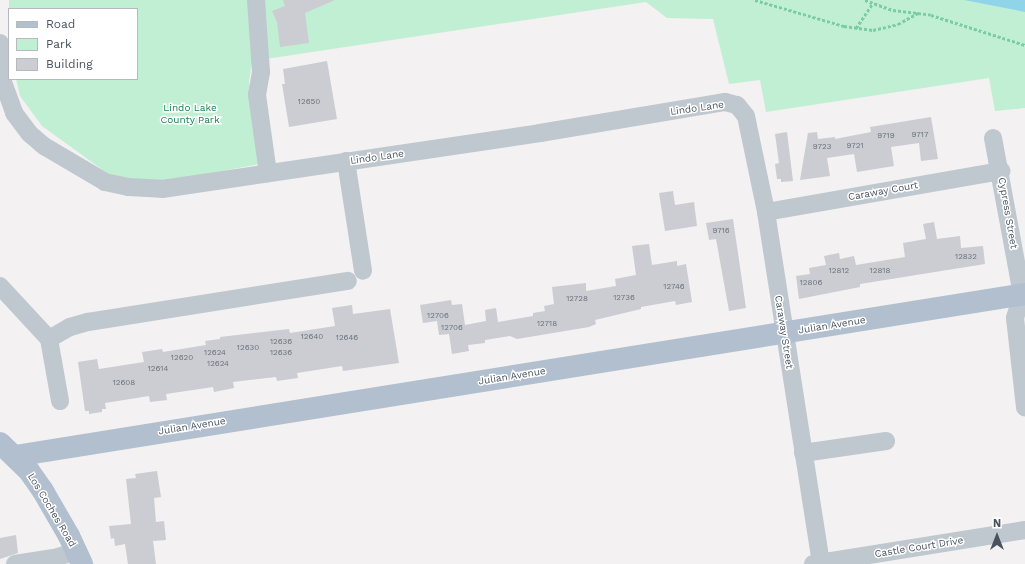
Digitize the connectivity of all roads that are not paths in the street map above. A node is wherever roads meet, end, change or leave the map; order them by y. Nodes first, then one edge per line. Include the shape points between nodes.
1 (256, 0) edge
2 (0, 43) edge
3 (737, 105) joint
4 (993, 138) dead end
5 (346, 161) junction
6 (1000, 171) junction
7 (268, 173) junction
8 (766, 212) junction
9 (364, 271) dead end
10 (348, 281) dead end
11 (0, 286) edge
12 (1023, 294) edge
13 (784, 333) junction
14 (49, 340) junction
15 (60, 401) dead end
16 (1025, 406) edge
17 (886, 441) dead end
18 (5, 452) edge
19 (803, 452) junction
20 (1025, 530) edge
21 (79, 558) edge
22 (854, 561) edge
23 (817, 563) edge
24 (15, 564) edge

1 - 7 street via 261,72 258,95
2 - 7 street, Lindo Lane via 3,82 14,113 30,134 44,146 105,182 128,187 162,189
3 - 5 street, Lindo Lane via 725,102 540,133
3 - 8 street, Caraway Street via 746,116
4 - 6 street, Cypress Street
5 - 7 street, Lindo Lane
5 - 9 street
6 - 8 street, Caraway Court
6 - 12 street, Cypress Street
8 - 13 street, Caraway Street
10 - 14 street via 88,322 70,327
11 - 14 street via 39,325
12 - 13 main road, Julian Avenue
12 - 16 street, Cypress Street via 1015,318
13 - 18 main road, Julian Avenue
13 - 19 street, Caraway Street
14 - 15 street
17 - 19 street
18 - 21 main road, Los Coches Road via 43,490
19 - 23 street, Caraway Street
20 - 22 street, Castle Court Drive
21 - 24 street via 54,558
22 - 23 street, Castle Court Drive

